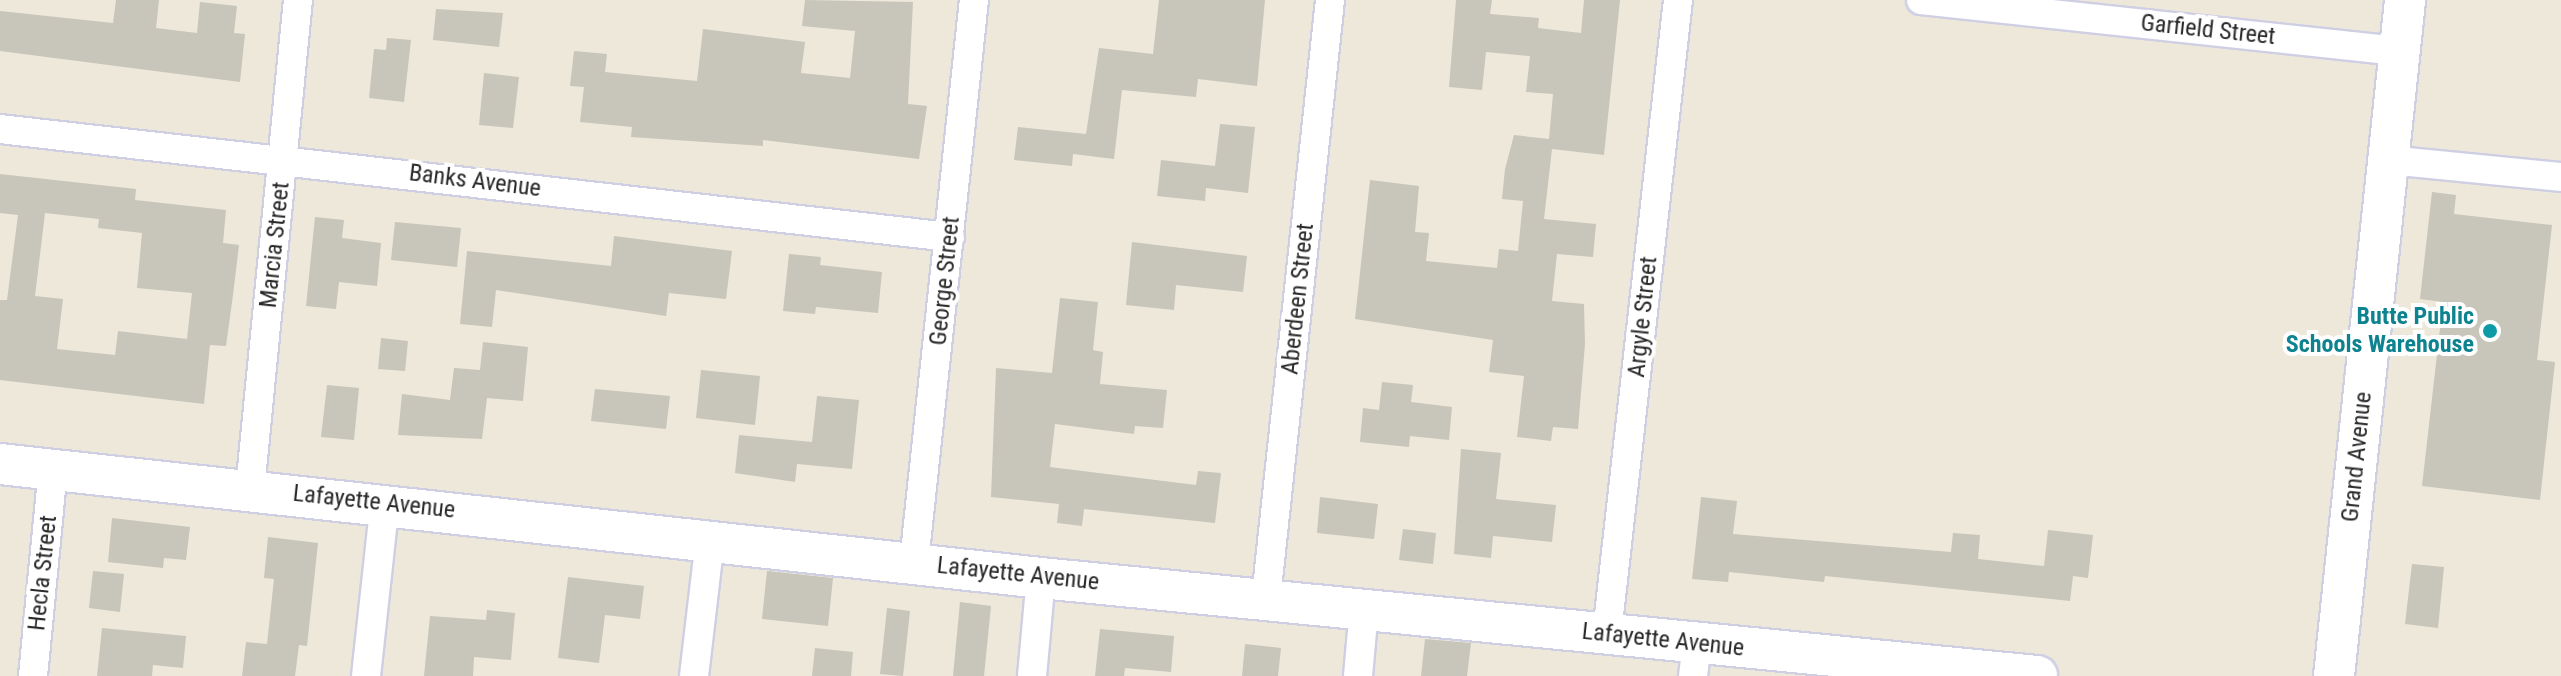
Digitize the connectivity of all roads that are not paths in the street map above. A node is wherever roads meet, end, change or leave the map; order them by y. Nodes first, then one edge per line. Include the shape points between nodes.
1 (298, 0) edge
2 (974, 0) edge
3 (1330, 0) edge
4 (1678, 0) edge
5 (1921, 0) edge
6 (2405, 0) edge
7 (2400, 51) junction
8 (0, 129) edge
9 (283, 159) junction
10 (2388, 160) junction
11 (2561, 177) edge
12 (950, 237) junction
13 (0, 464) edge
14 (53, 469) junction
15 (250, 489) junction
16 (385, 502) junction
17 (710, 540) junction
18 (914, 562) junction
19 (1041, 578) junction
20 (1266, 598) junction
21 (1364, 609) junction
22 (1607, 633) junction
23 (1695, 660) edge
24 (33, 676) edge
25 (366, 676) edge
26 (694, 676) edge
27 (1032, 676) edge
28 (1358, 676) edge
29 (2026, 676) edge
30 (2037, 676) edge
31 (2334, 676) edge

1 - 9 street, Marcia Street
2 - 12 street, George Street
3 - 20 street, Aberdeen Street
4 - 22 street, Argyle Street
5 - 7 street, Garfield Street
6 - 7 street, Grand Avenue
7 - 10 street, Grand Avenue
8 - 9 street, Banks Avenue
9 - 12 street, Banks Avenue
9 - 15 street, Marcia Street
10 - 11 street
10 - 31 street, Grand Avenue
12 - 18 street, George Street
13 - 14 street, Lafayette Avenue
14 - 15 street, Lafayette Avenue
14 - 24 street, Hecla Street
15 - 16 street, Lafayette Avenue
16 - 17 street, Lafayette Avenue
16 - 25 street
17 - 18 street, Lafayette Avenue
17 - 26 street
18 - 19 street, Lafayette Avenue
19 - 20 street, Lafayette Avenue
19 - 27 street
20 - 21 street, Lafayette Avenue
21 - 22 street, Lafayette Avenue
21 - 28 street
22 - 23 street, Lafayette Avenue
23 - 29 street, Lafayette Avenue
29 - 30 street, Lafayette Avenue

